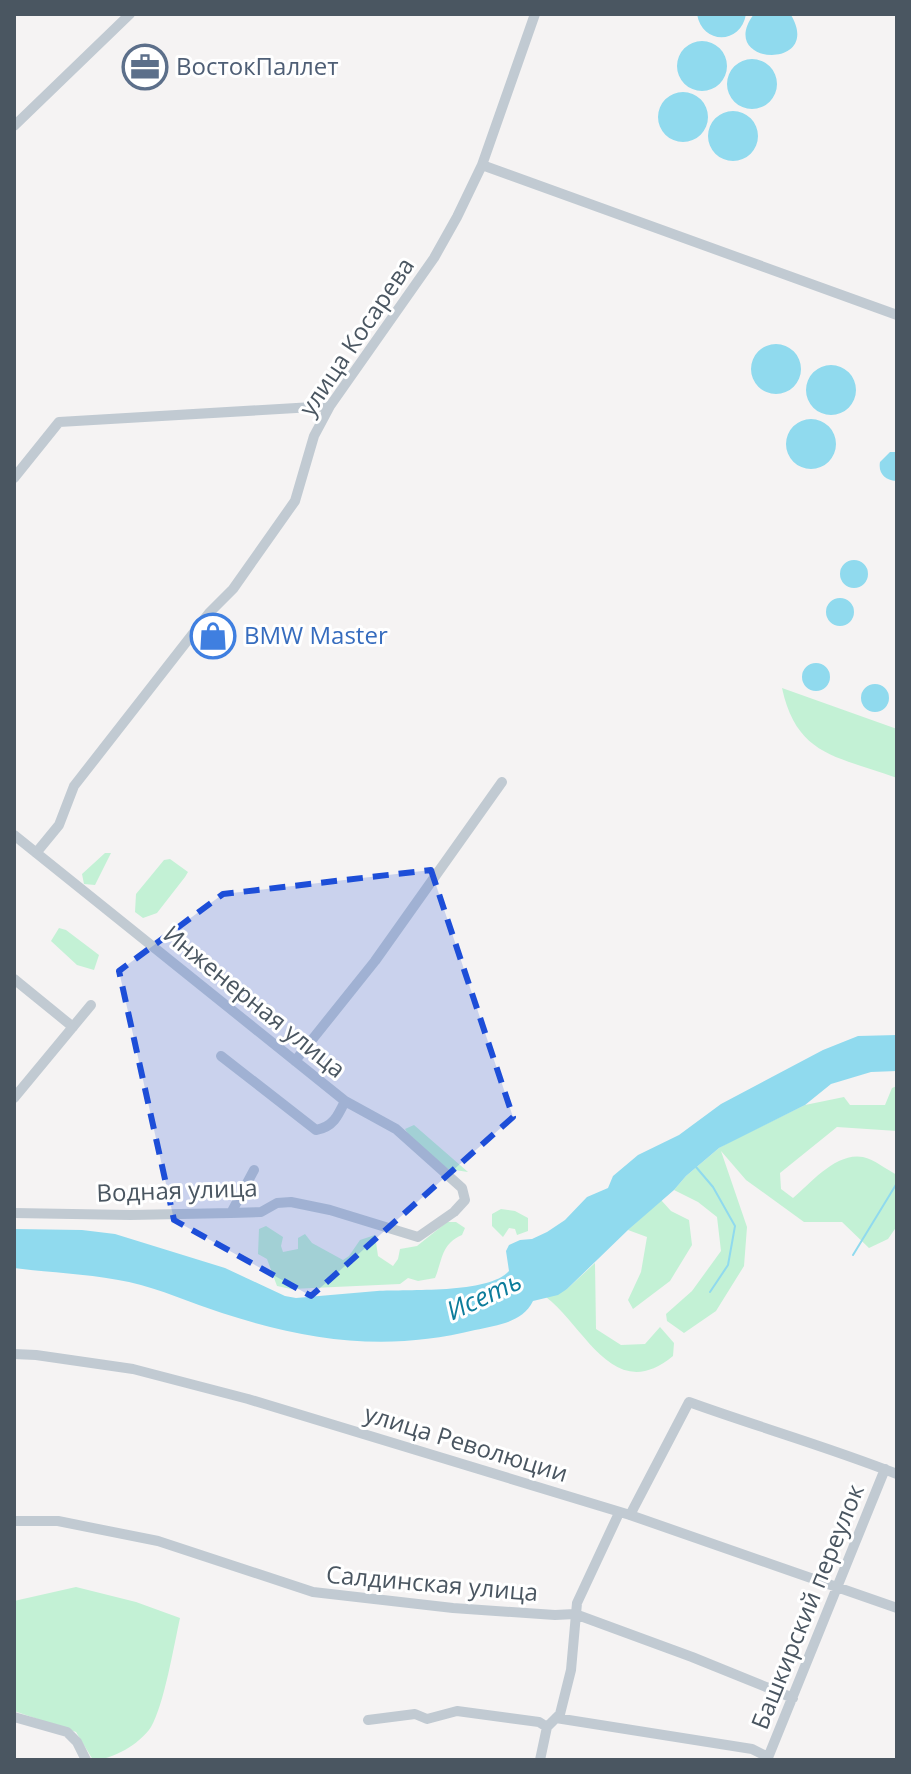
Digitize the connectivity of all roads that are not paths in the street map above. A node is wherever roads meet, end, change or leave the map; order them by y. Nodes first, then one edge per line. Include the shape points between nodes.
1 (130, 14) edge
2 (535, 14) edge
3 (14, 126) edge
4 (482, 165) junction
5 (897, 315) edge
6 (330, 406) junction
7 (14, 478) edge
8 (502, 782) dead end
9 (14, 835) edge
10 (36, 853) junction
11 (14, 979) edge
12 (91, 1005) dead end
13 (73, 1027) junction
14 (221, 1056) dead end
15 (295, 1061) junction
16 (14, 1098) edge
17 (345, 1101) junction
18 (254, 1170) dead end
19 (465, 1200) joint
20 (14, 1213) edge
21 (231, 1213) junction
22 (14, 1354) edge
23 (885, 1469) junction
24 (897, 1474) edge
25 (625, 1514) junction
26 (14, 1521) edge
27 (835, 1589) junction
28 (897, 1608) edge
29 (575, 1614) junction
30 (793, 1698) junction
31 (14, 1717) edge
32 (556, 1718) junction
33 (368, 1720) dead end
34 (547, 1727) junction
35 (768, 1758) edge
36 (86, 1760) edge
37 (540, 1760) edge

1 - 3 street
2 - 4 street, улица Косарева
4 - 5 street
4 - 6 street, улица Косарева via 434,258
6 - 7 street via 59,422
6 - 10 street, улица Косарева via 314,436 295,501 233,589 74,786 59,825
8 - 15 street via 375,961
9 - 10 street, Инженерная улица
10 - 15 street, Инженерная улица
11 - 13 street
12 - 13 street
13 - 16 street
14 - 17 street via 316,1130 338,1118
15 - 17 street, Инженерная улица
17 - 19 street, Инженерная улица via 396,1129 462,1188
18 - 21 street
19 - 21 street, Водная улица via 418,1237 291,1202 261,1212
20 - 21 street, Водная улица
22 - 25 street, улица Революции via 133,1369 234,1395
23 - 24 street
23 - 25 street via 689,1402
23 - 27 street, Башкирский переулок
25 - 27 street, улица Революции
25 - 29 street
26 - 29 street, Салдинская улица via 58,1521 158,1541 313,1592 453,1608
27 - 28 street, улица Революции
27 - 30 street, Башкирский переулок
29 - 30 street, Салдинская улица
29 - 32 street via 571,1670
30 - 35 street, Башкирский переулок
31 - 36 street via 67,1732
32 - 34 street
32 - 35 street via 752,1749
33 - 34 street via 415,1714 427,1719 457,1711
34 - 37 street

